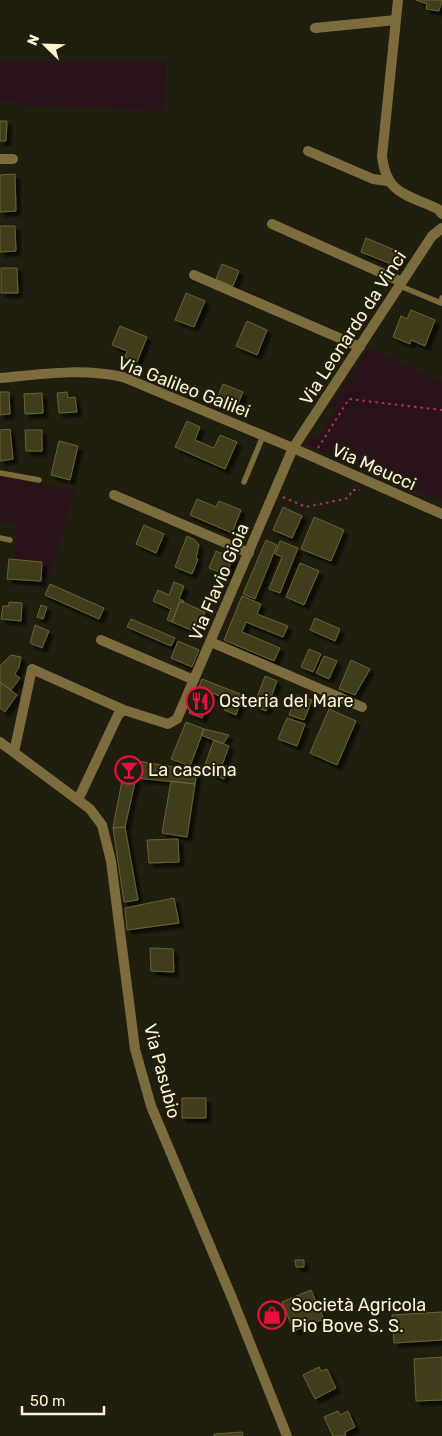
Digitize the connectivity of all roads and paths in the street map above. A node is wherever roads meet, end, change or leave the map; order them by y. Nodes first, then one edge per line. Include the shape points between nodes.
1 (398, 0) edge
2 (396, 20) junction
3 (314, 28) dead end
4 (308, 151) dead end
5 (0, 159) edge
6 (13, 159) dead end
7 (387, 181) junction
8 (442, 214) edge
9 (272, 224) dead end
10 (442, 228) edge
11 (194, 275) dead end
12 (401, 284) junction
13 (442, 298) edge
14 (360, 347) junction
15 (0, 378) edge
16 (442, 410) edge
17 (264, 436) junction
18 (293, 448) junction
19 (313, 457) junction
20 (0, 473) edge
21 (40, 480) dead end
22 (244, 482) dead end
23 (362, 490) dead end
24 (274, 493) junction
25 (114, 495) dead end
26 (442, 514) edge
27 (0, 538) edge
28 (10, 540) dead end
29 (249, 553) junction
30 (100, 640) dead end
31 (211, 642) junction
32 (194, 680) junction
33 (362, 707) dead end
34 (124, 710) junction
35 (0, 742) edge
36 (14, 752) junction
37 (78, 800) junction
38 (287, 1436) edge

1 - 2 street
2 - 3 street
2 - 7 street via 382,156
4 - 7 street via 373,179
5 - 6 street
7 - 8 street via 398,190 438,208
9 - 12 street
10 - 12 street, Via Leonardo da Vinci via 432,236
11 - 14 street
12 - 13 lane via 440,303
12 - 14 street, Via Leonardo da Vinci
14 - 18 street, Via Leonardo da Vinci
15 - 17 street, Via Galileo Galilei via 65,372 107,374
16 - 19 path via 349,399
17 - 18 street, Via Galileo Galilei
17 - 22 lane
18 - 19 street, Via Meucci
18 - 24 street, Via Flavio Gioia
19 - 26 street, Via Meucci
20 - 21 lane
23 - 24 path via 352,490 344,499 306,507
24 - 29 street, Via Flavio Gioia
25 - 29 street
27 - 28 lane
29 - 31 street, Via Flavio Gioia
30 - 32 street
31 - 32 street, Via Flavio Gioia
31 - 33 street
32 - 34 street, Via Flavio Gioia via 177,719 168,724
34 - 36 street via 32,670
34 - 37 street via 118,715
35 - 36 street, Via Pasubio
36 - 37 street, Via Pasubio
37 - 38 street, Via Pasubio via 102,825 109,852 135,1049 151,1106

